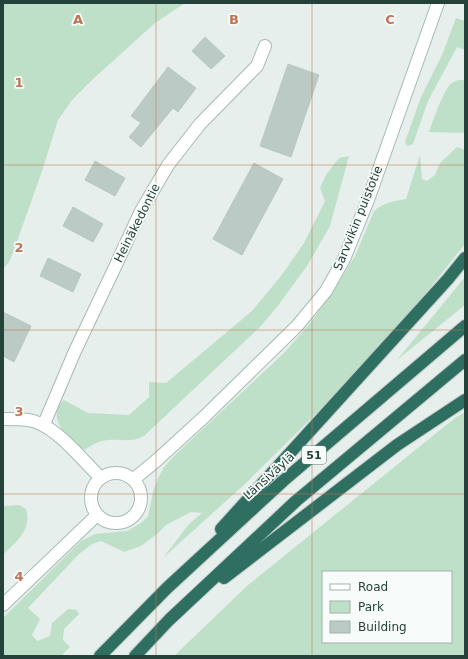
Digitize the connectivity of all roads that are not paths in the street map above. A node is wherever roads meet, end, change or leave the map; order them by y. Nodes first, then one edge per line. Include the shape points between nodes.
1 (438, 3) edge
2 (266, 46) dead end
3 (465, 258) edge
4 (465, 326) edge
5 (465, 360) edge
6 (465, 400) edge
7 (3, 419) edge
8 (44, 424) junction
9 (100, 477) junction
10 (134, 479) junction
11 (97, 515) junction
12 (167, 588) junction
13 (3, 605) edge
14 (169, 620) junction
15 (100, 656) edge
16 (135, 656) edge

1 - 10 main road, Sarvvikin puistotie via 368,200 344,259 326,291 297,326 204,417
2 - 8 main road, Heinäkedontie via 257,66 200,124 168,165 141,211 75,351
3 - 12 highway
4 - 12 highway, Länsiväylä / 51 via 283,481
5 - 14 highway, 51 via 296,501
6 - 14 highway via 396,445
7 - 8 main road via 28,420
8 - 9 main road via 56,432
9 - 10 main road via 117,472
9 - 11 main road via 94,483 91,495 92,508
10 - 11 main road via 141,495 137,512 130,519 113,523
11 - 13 main road
12 - 15 highway, Länsiväylä / 51
14 - 16 highway, 51

